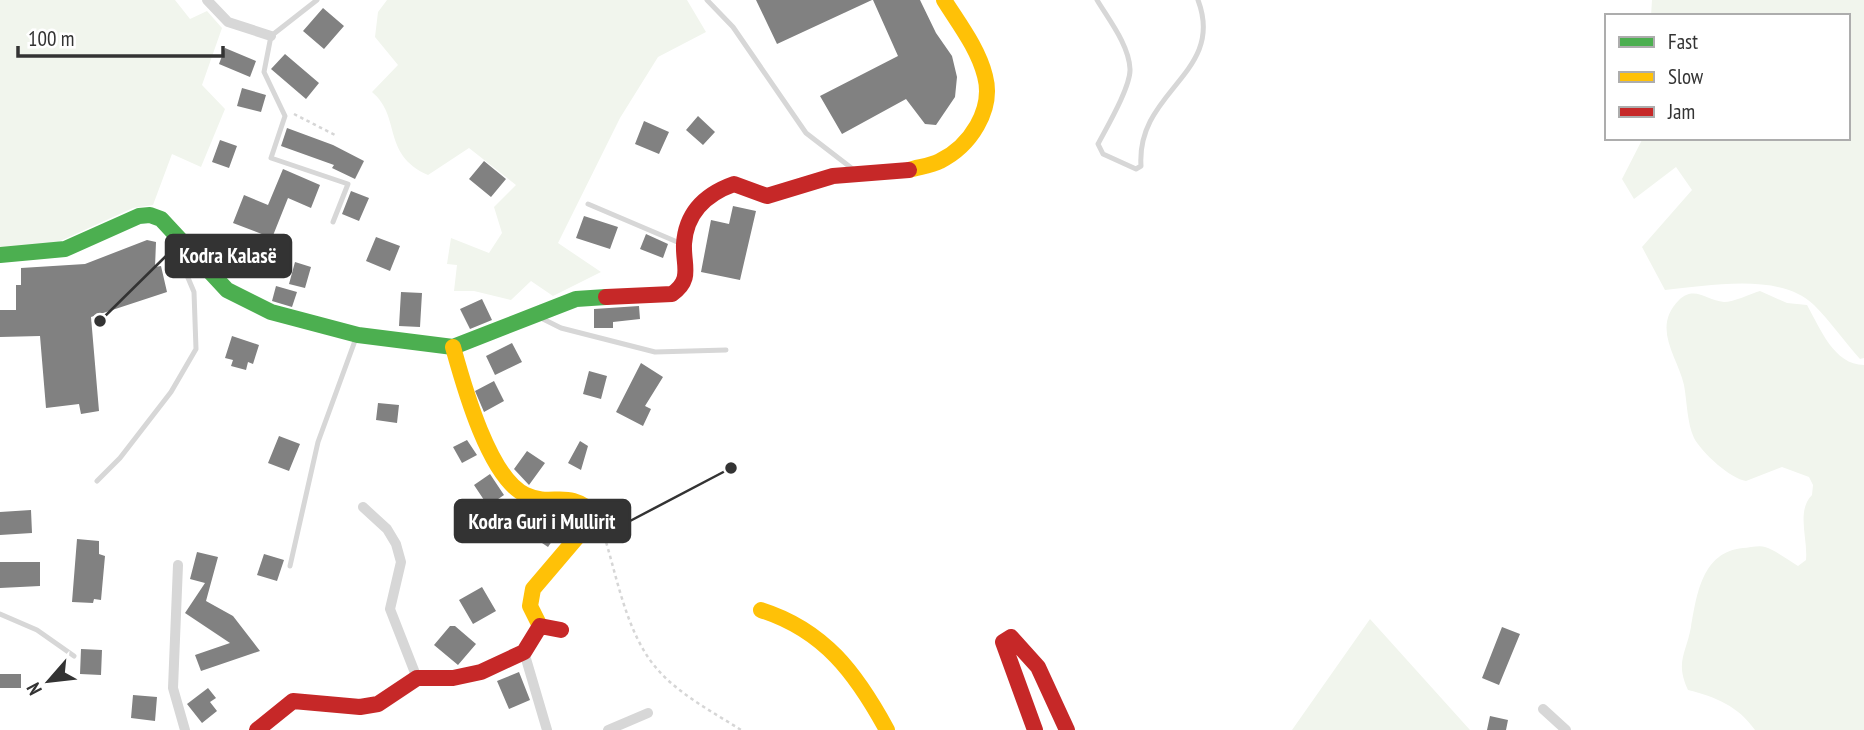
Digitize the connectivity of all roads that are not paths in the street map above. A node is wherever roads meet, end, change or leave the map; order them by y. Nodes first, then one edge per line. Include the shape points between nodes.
1 (207, 0) edge
2 (317, 0) edge
3 (707, 0) edge
4 (944, 0) edge
5 (1097, 0) edge
6 (1198, 0) edge
7 (271, 36) junction
8 (863, 176) junction
9 (588, 204) dead end
10 (161, 219) junction
11 (333, 222) dead end
12 (684, 244) junction
13 (0, 255) edge
14 (539, 316) junction
15 (358, 335) junction
16 (453, 347) junction
17 (726, 349) dead end
18 (97, 481) dead end
19 (363, 507) dead end
20 (178, 565) dead end
21 (290, 566) dead end
22 (761, 610) dead end
23 (0, 614) edge
24 (540, 626) junction
25 (561, 630) dead end
26 (524, 652) junction
27 (74, 656) dead end
28 (417, 678) junction
29 (1543, 709) dead end
30 (648, 713) dead end
31 (185, 730) edge
32 (257, 730) edge
33 (547, 730) edge
34 (608, 730) edge
35 (887, 730) edge
36 (1035, 730) edge
37 (1067, 730) edge
38 (1566, 730) edge

1 - 7 street via 229,22
2 - 7 lane
3 - 8 lane via 733,27 806,133
4 - 8 street via 970,40 986,78 984,110 974,134 940,161
5 - 6 lane via 1130,67 1129,80 1098,144 1103,154 1136,169 1141,166 1145,127 1197,58 1204,31
7 - 11 lane via 264,72 285,110 271,158 348,184
8 - 12 street via 833,176 767,196 734,184 721,188 697,203
9 - 12 lane
10 - 13 street via 139,216 65,249
10 - 15 street via 227,290 271,312
10 - 18 lane via 194,292 196,349 171,391
12 - 14 street via 689,275 684,287 672,294 576,299
14 - 16 street
14 - 17 lane via 561,328 655,352
15 - 16 street
15 - 21 lane via 318,442
16 - 24 street via 467,400 510,484 523,495 585,502 596,515 533,589 530,606
19 - 28 street via 397,544 401,562 390,609
20 - 31 street via 173,688
22 - 35 street via 797,622 822,643 856,679
23 - 27 lane via 37,630
24 - 25 street
24 - 26 street
26 - 28 street via 481,672
26 - 33 street
28 - 32 street via 378,704 360,708 293,701
29 - 38 street
30 - 34 street
36 - 37 street via 1006,657 1003,642 1011,637 1038,670

